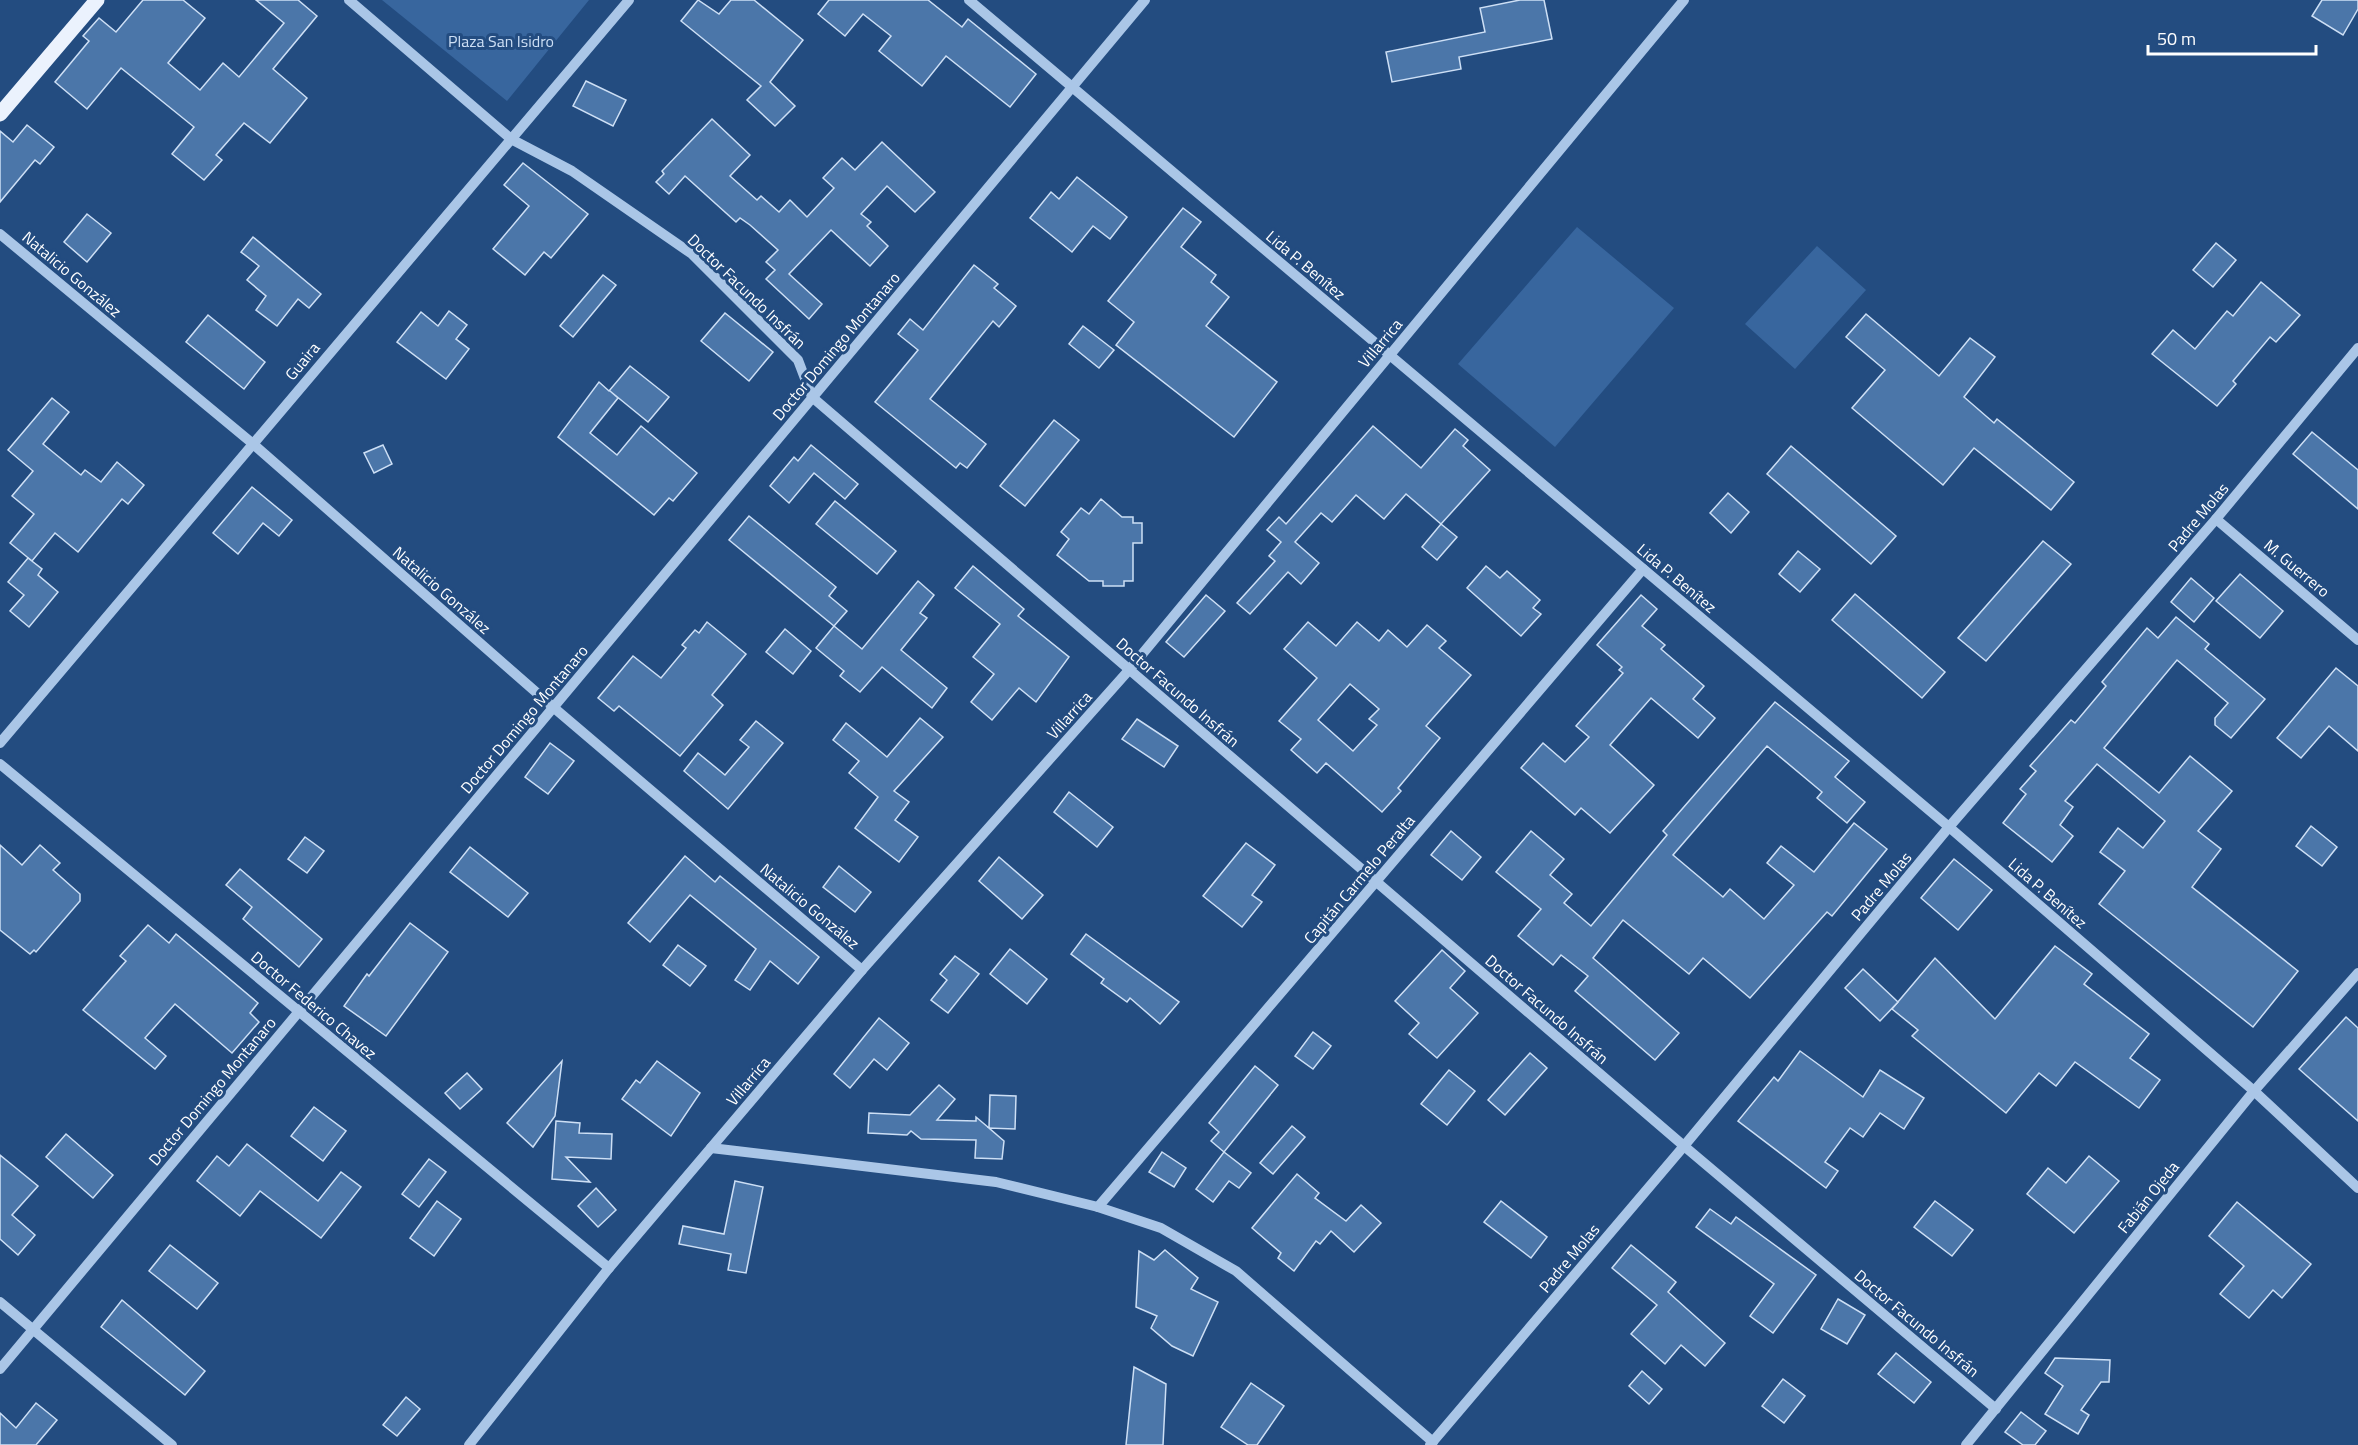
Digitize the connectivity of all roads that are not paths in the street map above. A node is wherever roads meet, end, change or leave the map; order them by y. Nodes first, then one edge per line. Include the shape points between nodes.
1 (97, 0) edge
2 (349, 0) edge
3 (629, 0) edge
4 (969, 0) edge
5 (1144, 0) edge
6 (1684, 0) edge
7 (1071, 87) junction
8 (0, 114) edge
9 (511, 139) junction
10 (0, 234) edge
11 (2358, 348) edge
12 (1390, 355) junction
13 (812, 398) junction
14 (252, 443) junction
15 (2216, 519) junction
16 (1643, 569) junction
17 (2358, 640) edge
18 (1129, 670) junction
19 (553, 707) junction
20 (0, 743) edge
21 (0, 764) edge
22 (1949, 827) junction
23 (1376, 882) junction
24 (862, 970) junction
25 (2358, 973) edge
26 (299, 1011) junction
27 (2254, 1090) junction
28 (1684, 1146) junction
29 (711, 1148) junction
30 (2358, 1188) edge
31 (1098, 1208) junction
32 (609, 1269) junction
33 (0, 1302) edge
34 (33, 1330) junction
35 (0, 1369) edge
36 (1996, 1409) junction
37 (1431, 1443) edge
38 (172, 1445) edge
39 (469, 1445) edge
40 (1966, 1445) edge

1 - 8 main road
2 - 9 street, Doctor Facundo Insfrán
3 - 9 street, Guaira
4 - 7 street, Lida P. Benítez
5 - 7 street, Doctor Domingo Montanaro
6 - 12 street, Villarrica
7 - 12 street, Lida P. Benítez
7 - 13 street, Doctor Domingo Montanaro
9 - 13 street, Doctor Facundo Insfrán via 572,171 692,254 798,360
9 - 14 street, Guaira
10 - 14 street, Natalicio González
11 - 15 street, Padre Molas
12 - 16 street, Lida P. Benítez
12 - 18 street, Villarrica
13 - 18 street, Doctor Facundo Insfrán
13 - 19 street, Doctor Domingo Montanaro
14 - 19 street, Natalicio González
14 - 20 street, Guaira
15 - 17 street, M. Guerrero
15 - 22 street, Padre Molas
16 - 22 street, Lida P. Benítez
16 - 23 street, Capitán Carmelo Peralta
18 - 23 street, Doctor Facundo Insfrán
18 - 24 street, Villarrica
19 - 24 street, Natalicio González
19 - 26 street, Doctor Domingo Montanaro
21 - 26 street, Doctor Federico Chavez
22 - 27 street, Lida P. Benítez
22 - 28 street, Padre Molas
23 - 28 street, Doctor Facundo Insfrán
23 - 31 street, Capitán Carmelo Peralta
24 - 29 street, Villarrica
25 - 27 street, Fabián Ojeda
26 - 32 street, Doctor Federico Chavez
26 - 34 street, Doctor Domingo Montanaro
27 - 30 street, Lida P. Benítez
27 - 36 street, Fabián Ojeda
28 - 36 street, Doctor Facundo Insfrán
28 - 37 street, Padre Molas
29 - 31 street via 996,1182
29 - 32 street, Villarrica
31 - 37 street via 1161,1228 1236,1271
32 - 39 street, Villarrica
33 - 34 street
34 - 35 street, Doctor Domingo Montanaro
34 - 38 street
36 - 40 street, Fabián Ojeda

